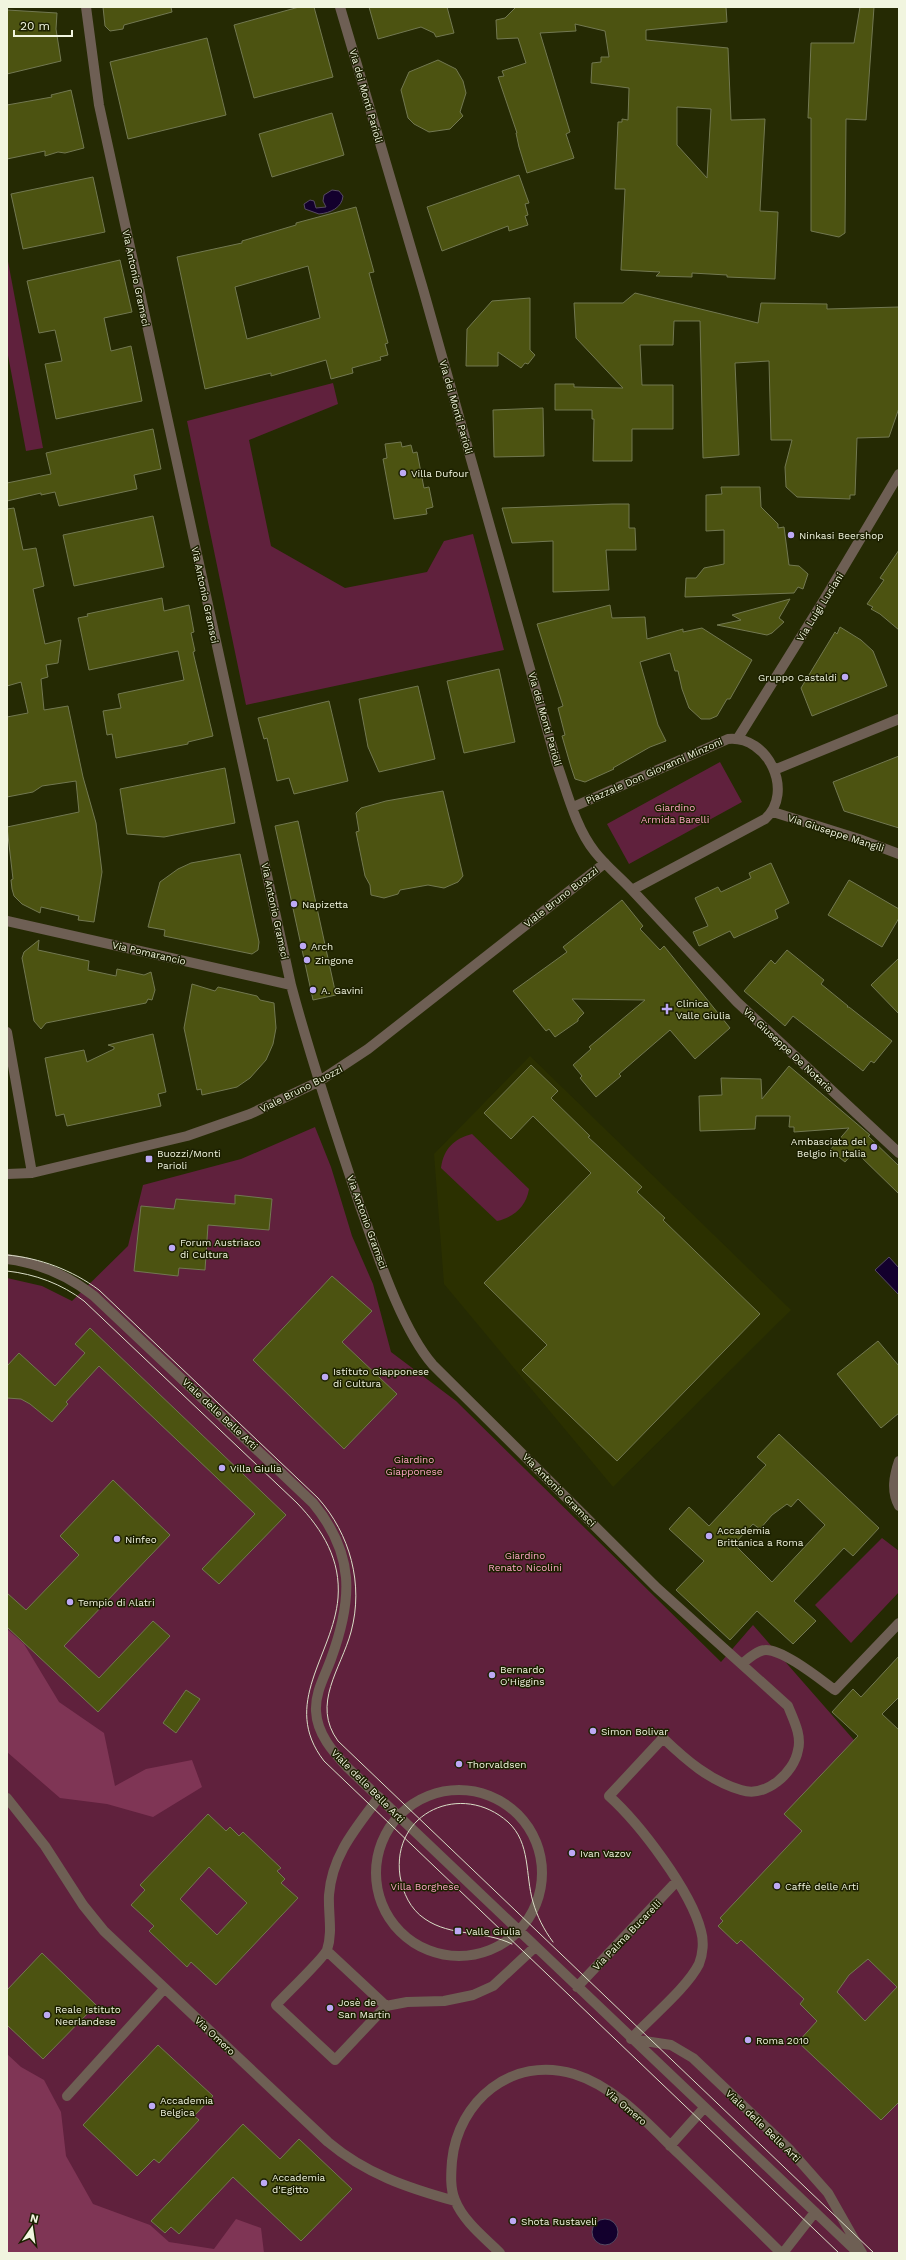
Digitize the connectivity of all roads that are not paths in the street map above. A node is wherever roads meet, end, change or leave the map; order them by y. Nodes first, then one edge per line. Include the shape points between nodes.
1 (86, 7) edge
2 (340, 7) edge
3 (899, 474) edge
4 (899, 719) edge
5 (738, 738) junction
6 (774, 770) junction
7 (573, 807) junction
8 (773, 812) junction
9 (899, 854) edge
10 (605, 863) junction
11 (632, 890) junction
12 (7, 921) edge
13 (291, 985) junction
14 (7, 1032) edge
15 (318, 1082) junction
16 (899, 1154) edge
17 (32, 1173) junction
18 (7, 1174) edge
19 (7, 1259) edge
20 (899, 1461) edge
21 (899, 1506) edge
22 (899, 1623) edge
23 (743, 1663) junction
24 (379, 1797) junction
25 (7, 1798) edge
26 (399, 1816) junction
27 (676, 1882) junction
28 (519, 1932) junction
29 (535, 1947) junction
30 (327, 1951) junction
31 (577, 1987) junction
32 (164, 1989) junction
33 (386, 2006) junction
34 (631, 2039) junction
35 (67, 2096) dead end
36 (704, 2108) junction
37 (670, 2146) junction
38 (455, 2201) junction
39 (815, 2212) junction
40 (500, 2253) edge
41 (782, 2253) edge
42 (858, 2253) edge
43 (862, 2253) edge

1 - 13 street, Via Antonio Gramsci via 98,105
2 - 7 street, Via dei Monti Parioli via 422,284 556,761
3 - 5 street, Via Luigi Luciani
4 - 6 street
5 - 6 street via 757,748
5 - 7 street, Piazzale Don Giovanni Minzoni via 719,741
6 - 8 street via 778,795
7 - 10 street, Piazzale Don Giovanni Minzoni via 589,844
8 - 9 street, Via Giuseppe Mangili
8 - 11 street via 760,822
10 - 11 street, Piazzale Don Giovanni Minzoni
10 - 15 street, Viale Bruno Buozzi via 368,1050
11 - 16 street, Via Giuseppe De Notaris via 737,1002
12 - 13 street, Via Pomarancio
13 - 15 street, Via Antonio Gramsci
14 - 17 street
15 - 17 street, Viale Bruno Buozzi via 250,1114 187,1136
15 - 23 street, Via Antonio Gramsci via 380,1261 423,1353 447,1380 657,1588
17 - 18 street, Viale Bruno Buozzi
19 - 24 street, Viale delle Belle Arti via 64,1276 94,1296 292,1482 320,1512 332,1531 344,1560 347,1597 340,1632 317,1696 317,1717 322,1735 330,1748
20 - 21 street via 893,1478
22 - 23 street via 835,1690 786,1656 766,1650 752,1655
23 - 27 street, Via Antonio Gramsci via 788,1706 796,1726 798,1750 792,1765 780,1780 764,1789 743,1791 716,1780 688,1762 663,1738 609,1796 628,1813 646,1836
24 - 26 street, Viale delle Belle Arti
24 - 30 street via 352,1831 333,1868 329,1895 330,1929
25 - 32 street, Via Omero via 46,1846 91,1917
26 - 28 street, Viale delle Belle Arti
26 - 28 street via 384,1837 377,1862 377,1875 380,1900 402,1933 434,1952 461,1956 486,1952
26 - 28 street via 420,1800 458,1790 484,1794 518,1814 536,1840 543,1873 535,1908
27 - 31 street, Via Palma Bucarelli
27 - 34 street, Via Antonio Gramsci via 699,1923 702,1953 689,1979
28 - 29 street, Viale delle Belle Arti
29 - 31 street, Viale delle Belle Arti
29 - 33 street via 492,1986 473,1996
30 - 33 street
30 - 33 street via 276,2005 297,2025 335,2060
31 - 34 street, Viale delle Belle Arti
32 - 35 street
32 - 38 street, Via Omero via 350,2159 366,2170 401,2185
34 - 36 street, Viale delle Belle Arti
34 - 43 street, Viale delle Belle Arti via 671,2045 692,2058 790,2150 828,2193
36 - 37 street
36 - 39 street, Viale delle Belle Arti
37 - 38 street, Via Omero via 626,2104 591,2081 573,2074 551,2071 516,2075 498,2082 485,2092 466,2114 460,2127 452,2163 451,2185
37 - 41 street, Via Omero
38 - 40 street, Via Omero via 473,2226
39 - 41 street
39 - 42 street, Viale delle Belle Arti

